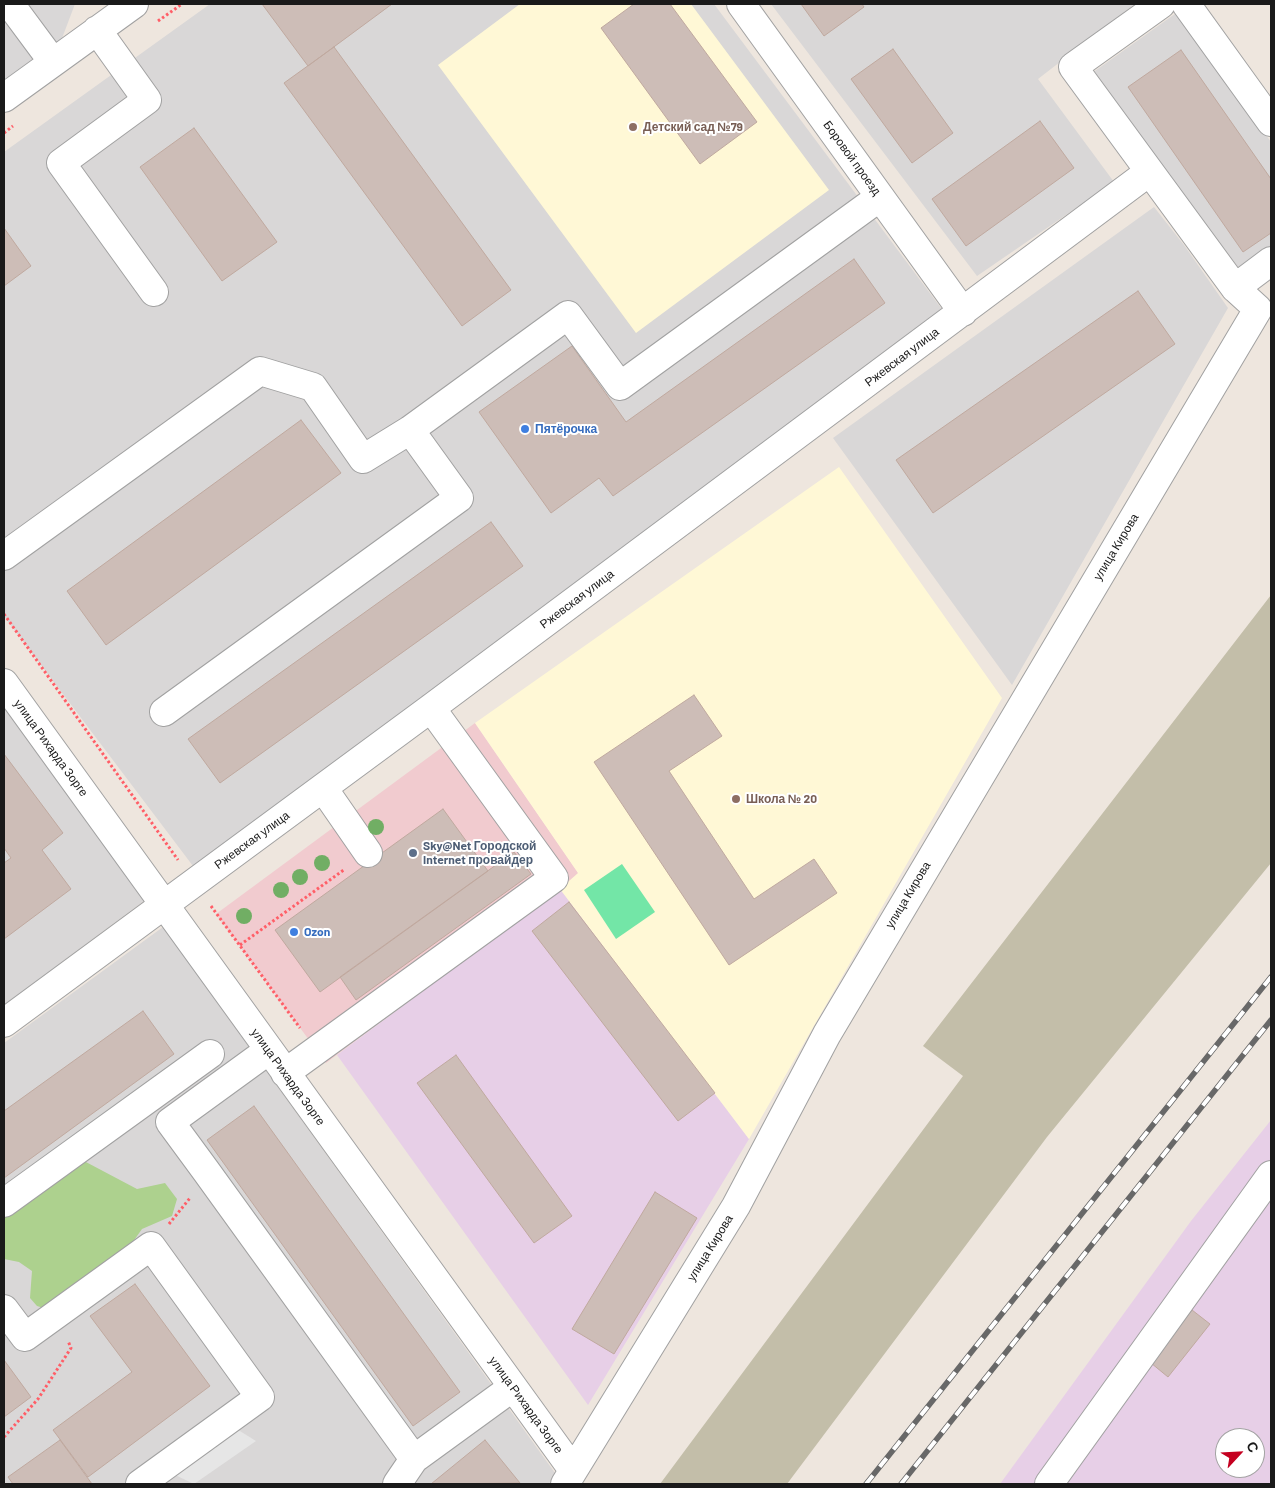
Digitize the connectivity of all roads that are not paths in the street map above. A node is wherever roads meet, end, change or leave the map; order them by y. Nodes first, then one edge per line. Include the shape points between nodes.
1 (10, 4) edge
2 (134, 4) edge
3 (741, 4) edge
4 (1161, 4) edge
5 (1186, 4) edge
6 (97, 30) junction
7 (53, 62) junction
8 (4, 98) edge
9 (1271, 122) edge
10 (1149, 172) junction
11 (880, 197) junction
12 (1271, 261) edge
13 (1235, 288) junction
14 (154, 292) dead end
15 (964, 312) junction
16 (410, 430) junction
17 (4, 556) edge
18 (4, 683) edge
19 (432, 708) junction
20 (164, 712) dead end
21 (323, 788) junction
22 (368, 853) road end
23 (164, 904) junction
24 (4, 1023) edge
25 (270, 1050) junction
26 (210, 1054) dead end
27 (286, 1073) junction
28 (1271, 1175) edge
29 (4, 1203) edge
30 (4, 1309) edge
31 (513, 1387) junction
32 (414, 1459) junction
33 (569, 1477) edge
34 (140, 1484) edge
35 (396, 1484) edge
36 (1049, 1484) edge

1 - 7 street
2 - 6 street
3 - 11 street, Боровой проезд
4 - 10 street via 1073,67
5 - 9 street
6 - 7 street
6 - 14 street via 148,100 61,163
7 - 8 street
10 - 13 street
10 - 15 street, Ржевская улица
11 - 15 street, Боровой проезд
11 - 16 street via 620,386 568,315
12 - 13 street
13 - 33 street, улица Кирова via 1258,309 827,1034 736,1206
15 - 19 street, Ржевская улица
16 - 17 street via 363,459 313,388 260,371
16 - 20 street via 459,498
18 - 23 street, улица Рихарда Зорге
19 - 21 street, Ржевская улица
19 - 27 street via 554,878
21 - 22 street
21 - 23 street, Ржевская улица
23 - 24 street, Ржевская улица
23 - 25 street, улица Рихарда Зорге
25 - 27 street, улица Рихарда Зорге
25 - 32 street via 170,1122
26 - 29 street
27 - 31 street, улица Рихарда Зорге
28 - 36 street
30 - 34 street via 24,1337 151,1246 260,1397
31 - 32 street
31 - 33 street, улица Рихарда Зорге
32 - 35 street

